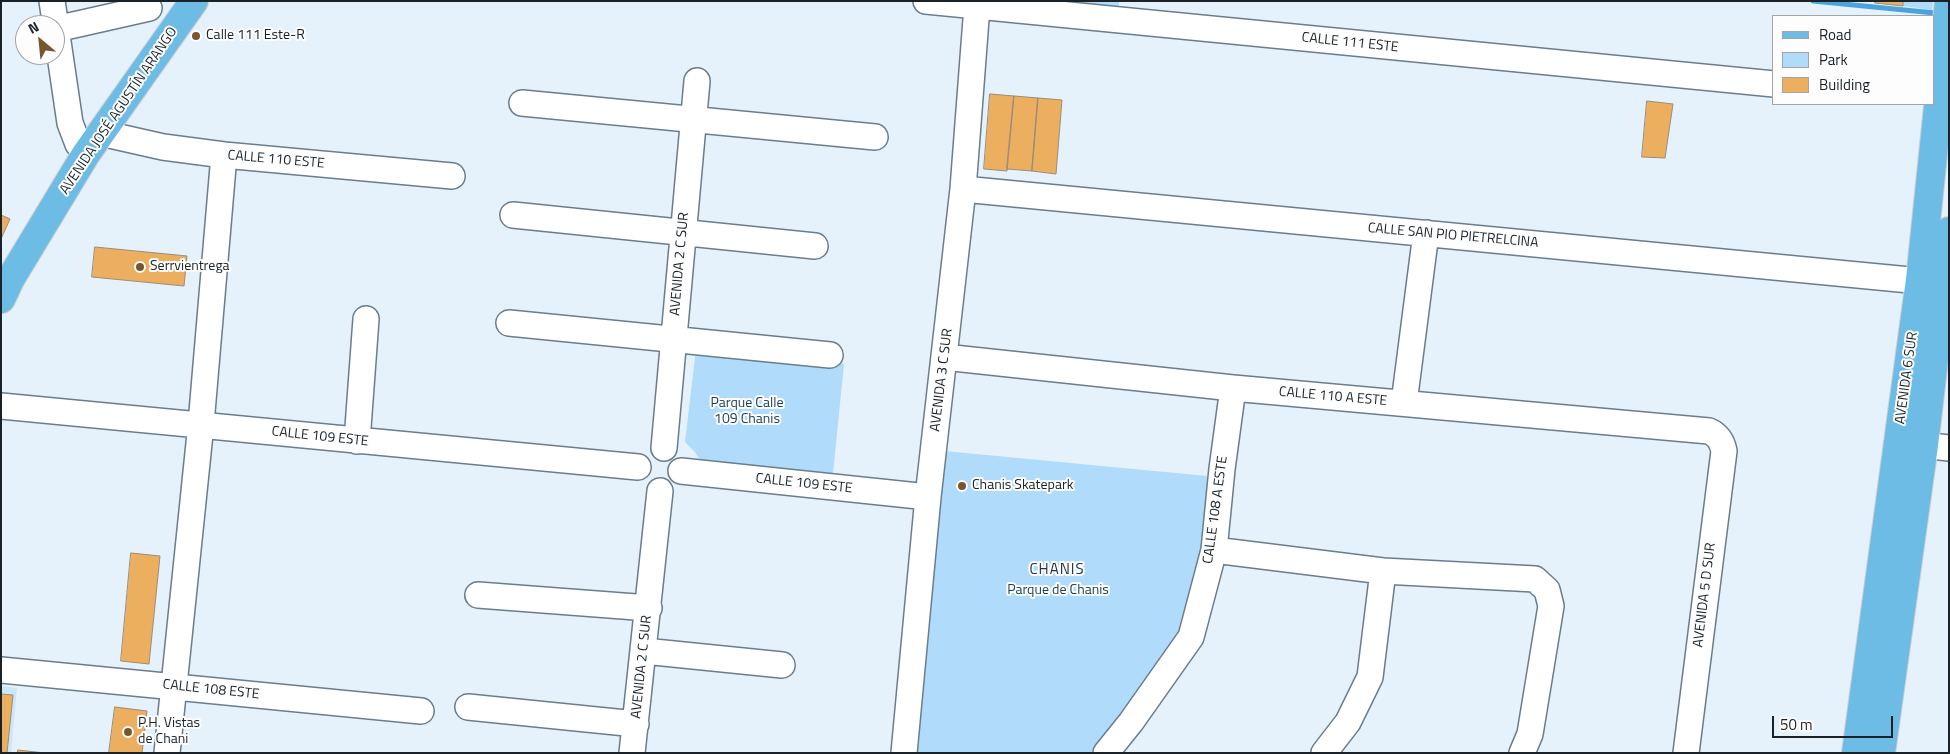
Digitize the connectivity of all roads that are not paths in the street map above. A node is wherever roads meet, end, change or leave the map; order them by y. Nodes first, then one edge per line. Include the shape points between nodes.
1 (52, 1) edge
2 (194, 1) edge
3 (926, 1) edge
4 (1949, 1) edge
5 (148, 5) edge
6 (977, 6) junction
7 (54, 15) edge
8 (65, 27) edge
9 (164, 44) junction
10 (61, 65) edge
11 (697, 81) dead end
12 (1772, 84) edge
13 (1940, 101) edge
14 (522, 103) dead end
15 (694, 120) junction
16 (875, 137) dead end
17 (94, 143) junction
18 (224, 155) junction
19 (452, 176) dead end
20 (963, 189) junction
21 (513, 214) dead end
22 (1949, 231) edge
23 (683, 232) junction
24 (1426, 233) junction
25 (815, 246) dead end
26 (1932, 282) junction
27 (1, 299) edge
28 (366, 319) dead end
29 (509, 323) dead end
30 (674, 339) junction
31 (830, 355) dead end
32 (944, 358) junction
33 (1233, 388) junction
34 (1404, 403) junction
35 (1, 406) edge
36 (201, 424) junction
37 (1720, 438) joint
38 (357, 440) junction
39 (1923, 445) edge
40 (664, 448) junction
41 (638, 467) junction
42 (681, 471) junction
43 (660, 491) junction
44 (928, 498) junction
45 (1214, 550) junction
46 (1383, 571) junction
47 (478, 595) dead end
48 (649, 608) junction
49 (644, 652) junction
50 (782, 665) dead end
51 (1, 670) edge
52 (174, 686) junction
53 (468, 707) dead end
54 (421, 711) dead end
55 (636, 724) junction
56 (168, 753) edge
57 (632, 753) edge
58 (904, 753) edge
59 (1106, 753) edge
60 (1324, 753) edge
61 (1522, 753) edge
62 (1686, 753) edge
63 (1856, 753) edge
64 (1881, 753) edge

1 - 7 street
2 - 9 main road, AVENIDA JOSÉ AGUSTÍN ARANGO
3 - 6 street, CALLE 111 ESTE
4 - 13 main road, AVENIDA 6 SUR
5 - 8 street
5 - 9 street
6 - 12 street, CALLE 111 ESTE
6 - 20 street, AVENIDA 3 C SUR
9 - 17 main road, AVENIDA JOSÉ AGUSTÍN ARANGO
10 - 17 street via 70,123 78,144
11 - 15 street, AVENIDA 2 C SUR
13 - 26 main road, AVENIDA 6 SUR
14 - 15 street
15 - 16 street
15 - 23 street, AVENIDA 2 C SUR
17 - 18 street, CALLE 110 ESTE
17 - 27 main road, AVENIDA JOSÉ AGUSTÍN ARANGO
18 - 19 street, CALLE 110 ESTE
18 - 36 street
20 - 24 street, CALLE SAN PIO PIETRELCINA
20 - 32 street, AVENIDA 3 C SUR
21 - 23 street
22 - 26 main road, AVENIDA 6 SUR
23 - 25 street
23 - 30 street, AVENIDA 2 C SUR
24 - 26 street, CALLE SAN PIO PIETRELCINA
24 - 34 street
26 - 39 main road, AVENIDA 6 SUR
28 - 38 street
29 - 30 street
30 - 31 street
30 - 40 street, AVENIDA 2 C SUR
32 - 33 street, CALLE 110 A ESTE
32 - 44 street, AVENIDA 3 C SUR
33 - 34 street, CALLE 110 A ESTE
33 - 45 street, CALLE 108 A ESTE
34 - 37 street, CALLE 110 A ESTE via 1708,431
35 - 36 street, CALLE 109 ESTE
36 - 38 street, CALLE 109 ESTE
36 - 52 street
37 - 62 street, AVENIDA 5 D SUR via 1724,451
38 - 41 street, CALLE 109 ESTE
39 - 63 main road, AVENIDA 6 SUR
39 - 64 main road, AVENIDA 6 SUR
40 - 41 street via 650,450
40 - 42 street via 677,456
41 - 43 street via 641,481
42 - 43 street via 676,483
42 - 44 street, CALLE 109 ESTE
43 - 48 street, AVENIDA 2 C SUR
44 - 58 street, AVENIDA 3 C SUR
45 - 46 street
45 - 59 street, CALLE 108 A ESTE via 1191,637
46 - 60 street via 1370,677 1348,722
46 - 61 street via 1535,579 1547,590 1551,606 1530,734
47 - 48 street
48 - 49 street, AVENIDA 2 C SUR
49 - 50 street
49 - 55 street, AVENIDA 2 C SUR
51 - 52 street, CALLE 108 ESTE
52 - 54 street, CALLE 108 ESTE
52 - 56 street
53 - 55 street
55 - 57 street, AVENIDA 2 C SUR

